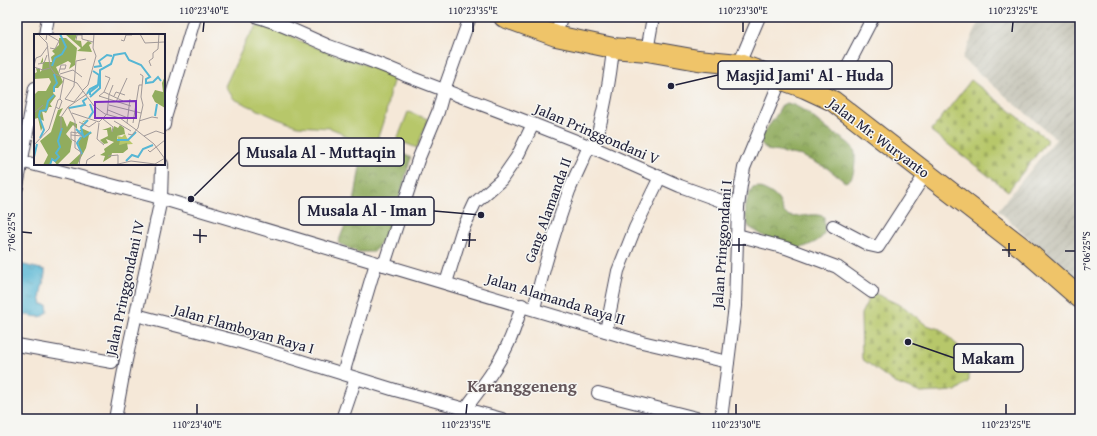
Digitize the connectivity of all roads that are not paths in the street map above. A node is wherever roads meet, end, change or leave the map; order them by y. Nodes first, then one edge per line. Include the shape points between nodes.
1 (48, 17) edge
2 (195, 17) edge
3 (258, 17) edge
4 (470, 17) edge
5 (504, 17) edge
6 (561, 17) edge
7 (653, 17) edge
8 (760, 17) edge
9 (873, 17) edge
10 (45, 34) edge
11 (556, 36) junction
12 (613, 48) junction
13 (647, 51) junction
14 (739, 64) junction
15 (781, 79) junction
16 (805, 88) junction
17 (444, 90) junction
18 (34, 92) edge
19 (165, 118) edge
20 (533, 124) junction
21 (591, 147) junction
22 (19, 160) edge
23 (34, 164) edge
24 (37, 165) edge
25 (162, 165) edge
26 (926, 173) junction
27 (660, 177) junction
28 (17, 186) edge
29 (162, 199) junction
30 (738, 207) junction
31 (833, 226) dead end
32 (737, 235) junction
33 (380, 264) junction
34 (446, 283) junction
35 (872, 292) dead end
36 (1080, 298) edge
37 (522, 305) junction
38 (534, 309) junction
39 (136, 315) junction
40 (606, 331) junction
41 (17, 345) edge
42 (112, 362) dead end
43 (728, 362) junction
44 (343, 374) junction
45 (356, 378) junction
46 (598, 393) dead end
47 (465, 409) junction
48 (115, 419) edge
49 (342, 419) edge
50 (502, 419) edge
51 (700, 419) edge
52 (721, 419) edge

1 - 10 street
2 - 19 street
3 - 17 street, Jalan Pringgondani V
4 - 17 street
5 - 11 main road, Jalan Mr. Wuryanto
6 - 11 street
7 - 13 street
8 - 14 street
9 - 16 street via 846,69 836,77
11 - 12 main road, Jalan Mr. Wuryanto
12 - 13 main road, Jalan Mr. Wuryanto
12 - 21 street, Gang Alamanda II via 603,117
13 - 14 main road, Jalan Mr. Wuryanto
14 - 15 main road, Jalan Mr. Wuryanto
15 - 16 main road, Jalan Mr. Wuryanto
15 - 30 street, Jalan Pringgondani I via 744,168
16 - 26 main road, Jalan Mr. Wuryanto via 833,101
17 - 20 street, Jalan Pringgondani V
17 - 33 street
18 - 22 street
20 - 21 street, Jalan Pringgondani V
20 - 34 street via 517,157 501,180 475,203 462,232
21 - 27 street, Jalan Pringgondani V
21 - 38 street, Gang Alamanda II via 569,191 543,270
22 - 23 street, Jalan Alamanda Raya II
22 - 28 street
24 - 29 street, Jalan Alamanda Raya II
25 - 29 street, Jalan Pringgondani IV
26 - 31 street via 878,248
26 - 36 main road, Jalan Mr. Wuryanto via 1024,249
27 - 30 street, Jalan Pringgondani V
27 - 40 street via 618,270
29 - 33 street, Jalan Alamanda Raya II
29 - 39 street, Jalan Pringgondani IV
30 - 32 street, Jalan Pringgondani I
32 - 35 street via 786,248 837,267
32 - 43 street, Jalan Pringgondani I via 735,306
33 - 34 street, Jalan Alamanda Raya II
33 - 44 street
34 - 37 street, Jalan Alamanda Raya II
37 - 38 street, Jalan Alamanda Raya II
37 - 47 street via 509,342 486,383
38 - 40 street, Jalan Alamanda Raya II
39 - 44 street, Jalan Flamboyan Raya I via 240,342
39 - 48 street, Jalan Pringgondani IV
40 - 43 street, Jalan Alamanda Raya II
41 - 42 street
43 - 52 street, Jalan Pringgondani I
44 - 45 street, Jalan Flamboyan Raya I
45 - 47 street, Jalan Flamboyan Raya I
45 - 49 street
46 - 51 street
47 - 50 street, Jalan Flamboyan Raya I

